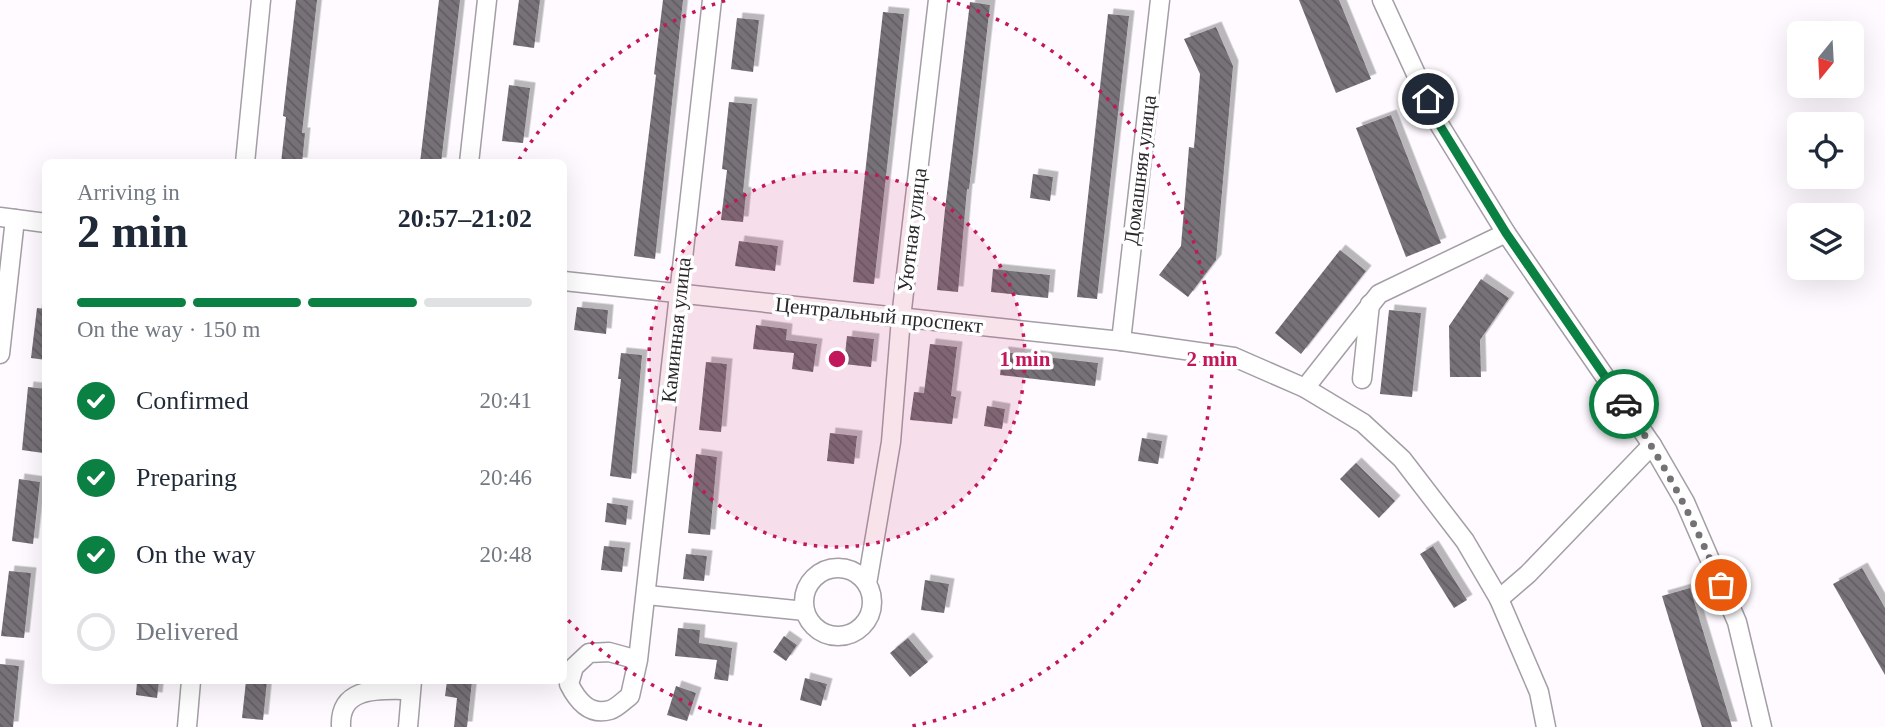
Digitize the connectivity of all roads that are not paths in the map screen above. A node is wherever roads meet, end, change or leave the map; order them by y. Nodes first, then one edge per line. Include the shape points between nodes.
1 (261, 0) edge
2 (487, 0) edge
3 (712, 0) edge
4 (938, 0) edge
5 (1160, 0) edge
6 (1382, 0) edge
7 (244, 159) edge
8 (469, 159) edge
9 (7, 218) edge
10 (42, 222) edge
11 (1506, 233) junction
12 (567, 281) edge
13 (680, 294) junction
14 (1370, 304) junction
15 (901, 318) junction
16 (1121, 341) junction
17 (0, 354) edge
18 (1362, 379) dead end
19 (1305, 388) junction
20 (1653, 445) junction
21 (867, 584) junction
22 (647, 595) junction
23 (1499, 600) junction
24 (805, 611) junction
25 (638, 660) junction
26 (569, 666) edge
27 (191, 684) edge
28 (411, 685) edge
29 (187, 727) edge
30 (341, 727) edge
31 (408, 727) edge
32 (1546, 727) edge
33 (1762, 727) edge

1 - 7 street
2 - 8 street
3 - 13 street, Каминная улица
4 - 15 street, Уютная улица
5 - 16 street, Домашняя улица
6 - 11 street via 1439,124
9 - 10 street
9 - 17 street
11 - 14 street via 1378,294
11 - 20 street
12 - 13 street, Центральный проспект
13 - 15 street, Центральный проспект
13 - 22 street, Каминная улица
14 - 18 street
14 - 19 street
15 - 16 street, Центральный проспект
15 - 21 street, Уютная улица via 891,442
16 - 19 street, Центральный проспект via 1234,357
19 - 23 street, Центральный проспект via 1363,423 1402,460 1465,541
20 - 23 street
20 - 33 street via 1685,502 1737,622
21 - 24 street via 853,571 825,570 806,592
21 - 24 street via 870,612 852,633 823,632
22 - 24 street
22 - 25 street, Каминная улица
23 - 32 street, Центральный проспект via 1539,692
25 - 26 street, Каминная улица via 609,652 589,653
25 - 26 street, Каминная улица via 630,696 610,710 591,710 578,701 569,684
27 - 29 street
28 - 30 street via 368,690 348,701
28 - 31 street

